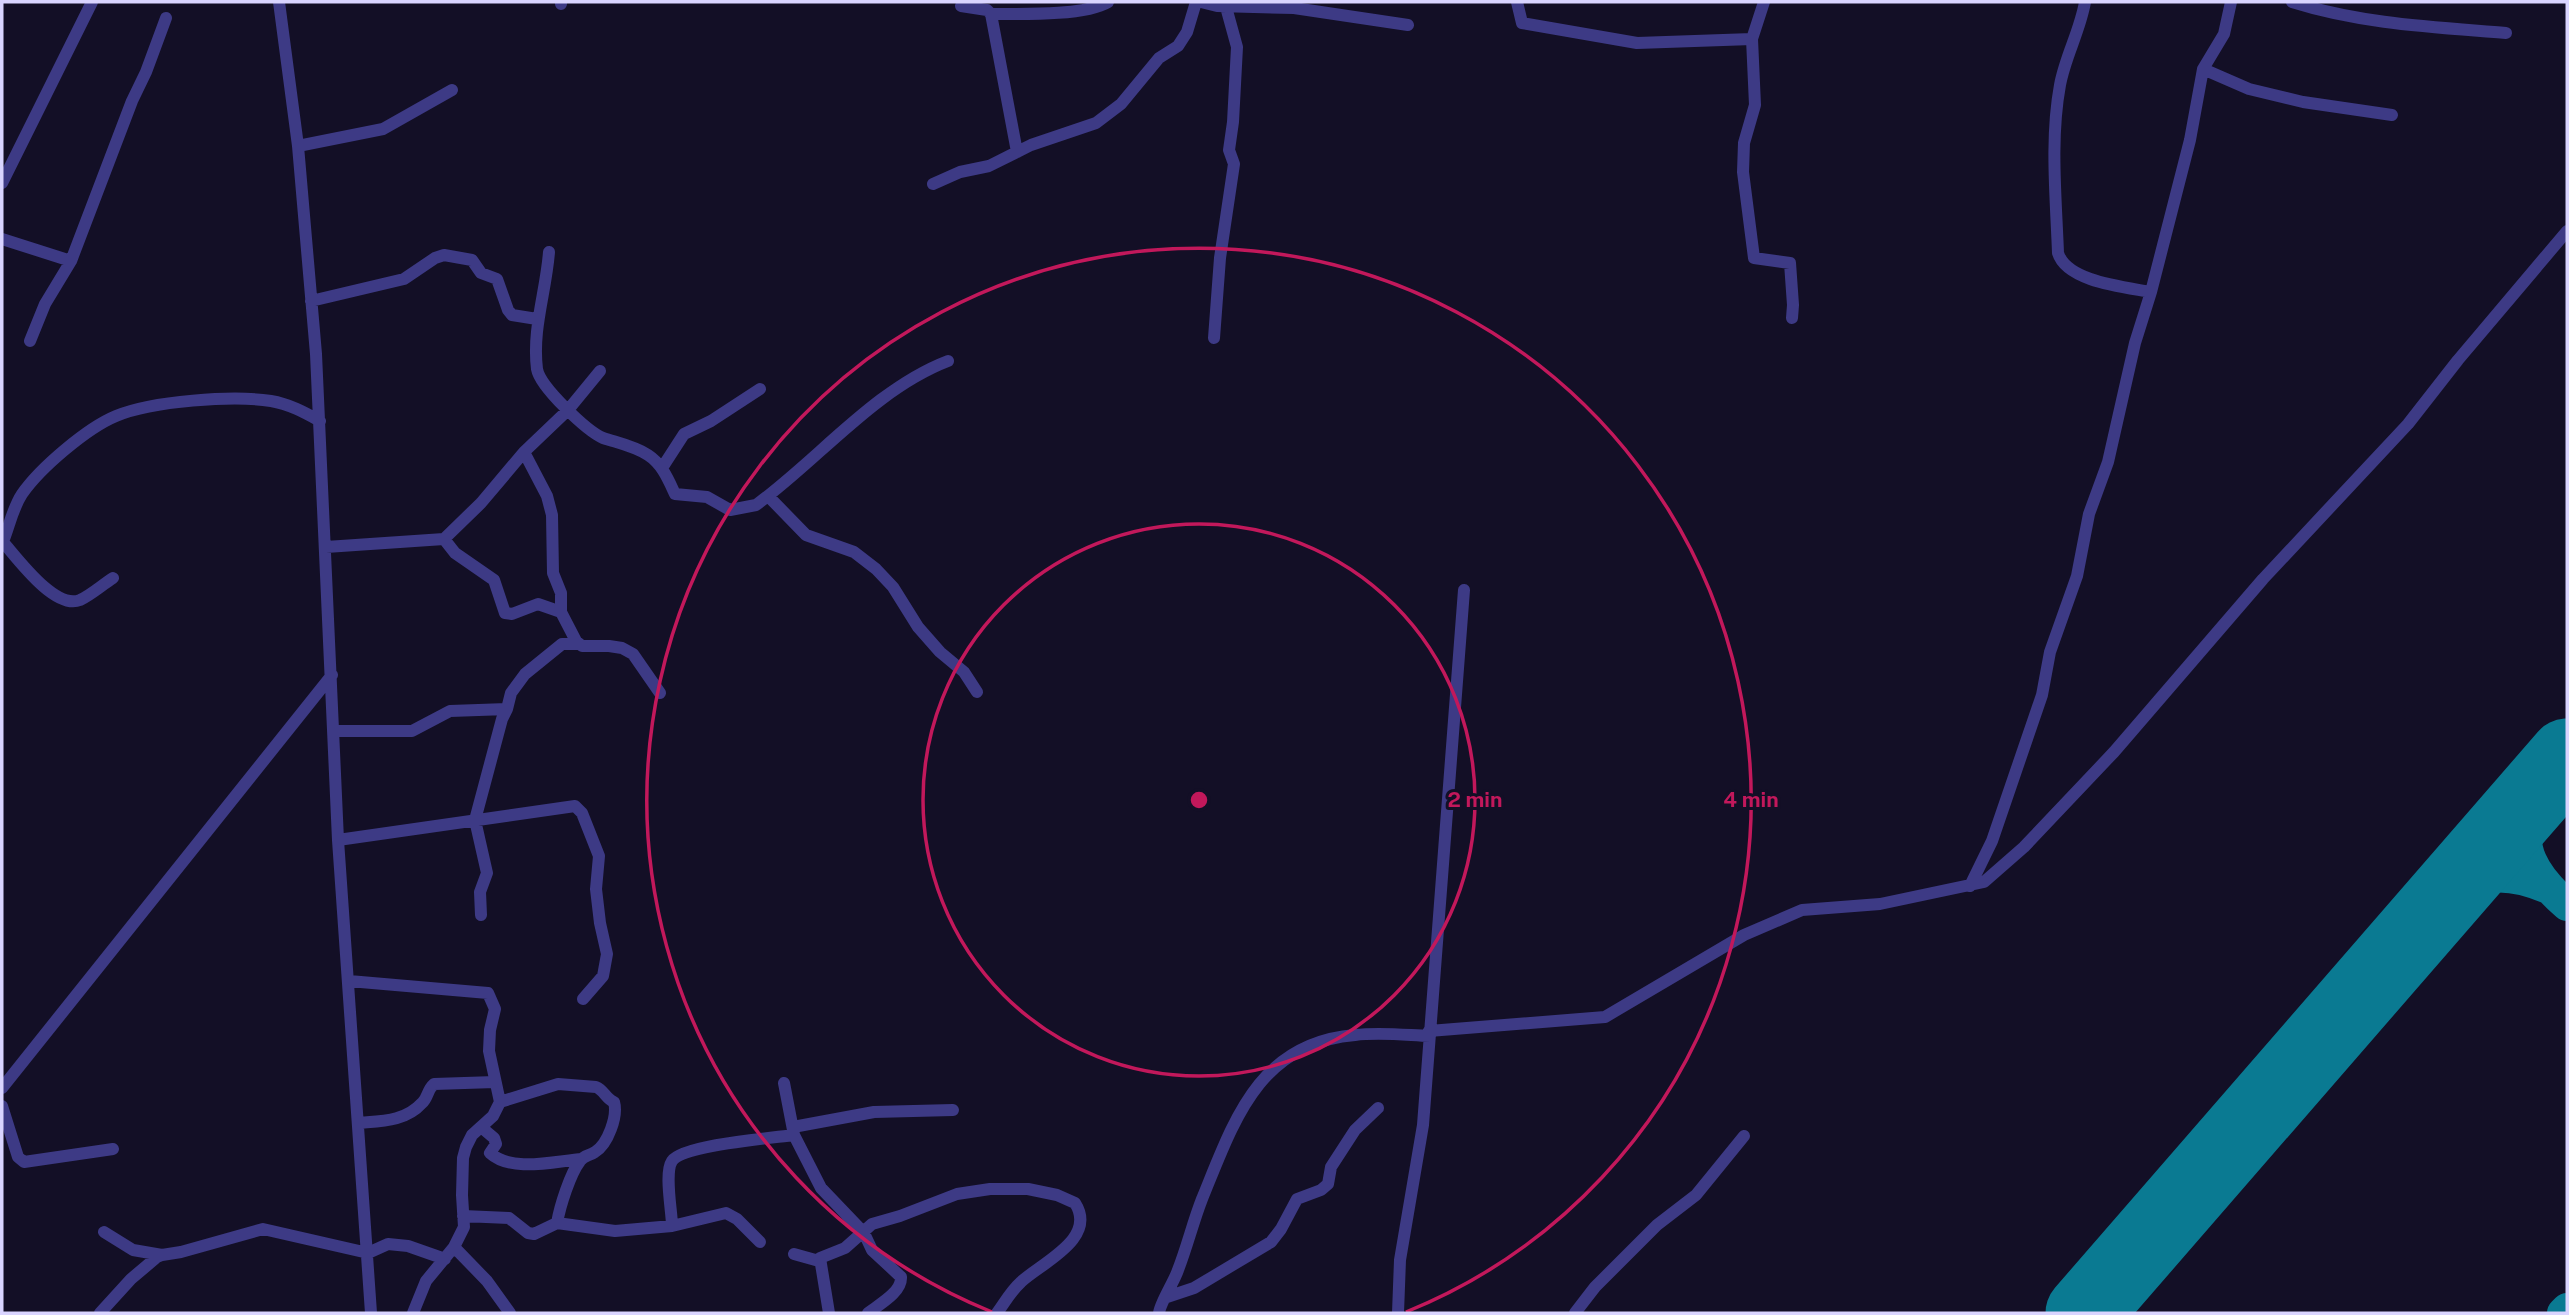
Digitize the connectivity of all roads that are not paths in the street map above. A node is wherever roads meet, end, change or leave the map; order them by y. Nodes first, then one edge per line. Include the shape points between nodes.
1 (92, 2) edge
2 (279, 2) edge
3 (1108, 2) edge
4 (1199, 2) edge
5 (1517, 2) edge
6 (1764, 2) edge
7 (2085, 2) edge
8 (2231, 2) edge
9 (2292, 2) edge
10 (961, 6) dead end
11 (1226, 7) junction
12 (2332, 8) edge
13 (990, 14) junction
14 (166, 18) dead end
15 (1408, 25) dead end
16 (2506, 33) dead end
17 (1752, 39) junction
18 (2203, 69) junction
19 (452, 90) dead end
20 (2392, 115) dead end
21 (298, 146) junction
22 (1017, 152) junction
23 (2, 183) edge
24 (933, 184) dead end
25 (2567, 231) edge
26 (2, 239) edge
27 (549, 253) dead end
28 (71, 261) junction
29 (2151, 292) junction
30 (312, 301) junction
31 (1792, 318) dead end
32 (537, 320) junction
33 (1214, 338) dead end
34 (30, 341) dead end
35 (948, 360) dead end
36 (600, 371) dead end
37 (760, 389) dead end
38 (568, 410) junction
39 (320, 421) junction
40 (524, 452) junction
41 (662, 468) junction
42 (768, 496) junction
43 (5, 525) edge
44 (444, 539) junction
45 (2, 543) edge
46 (326, 548) junction
47 (113, 578) dead end
48 (1464, 590) dead end
49 (561, 612) junction
50 (579, 644) junction
51 (332, 675) junction
52 (977, 692) dead end
53 (660, 693) dead end
54 (507, 709) junction
55 (333, 732) junction
56 (475, 820) junction
57 (338, 840) junction
58 (1970, 886) junction
59 (481, 915) dead end
60 (349, 981) junction
61 (583, 999) dead end
62 (1429, 1033) junction
63 (495, 1082) junction
64 (784, 1083) dead end
65 (2, 1088) edge
66 (500, 1102) junction
67 (2, 1107) edge
68 (1378, 1108) dead end
69 (953, 1110) dead end
70 (358, 1123) junction
71 (481, 1127) junction
72 (794, 1131) junction
73 (1744, 1136) dead end
74 (113, 1149) dead end
75 (582, 1159) junction
76 (463, 1216) junction
77 (556, 1223) junction
78 (672, 1226) junction
79 (104, 1231) dead end
80 (864, 1233) junction
81 (760, 1242) dead end
82 (454, 1247) junction
83 (368, 1253) junction
84 (794, 1254) dead end
85 (162, 1255) junction
86 (446, 1259) junction
87 (819, 1261) junction
88 (1167, 1297) junction
89 (100, 1313) edge
90 (371, 1313) edge
91 (413, 1313) edge
92 (510, 1313) edge
93 (829, 1313) edge
94 (868, 1313) edge
95 (997, 1313) edge
96 (1159, 1313) edge
97 (1398, 1313) edge
98 (1575, 1313) edge

1 - 23 street
2 - 21 street
3 - 13 street via 1061,11
4 - 11 street
4 - 22 street via 1178,47 1159,58 1108,115 1090,127
5 - 17 street via 1522,23 1637,43
6 - 17 street
7 - 29 street via 2057,106 2058,253 2064,264 2088,279
8 - 18 street via 2224,34
9 - 12 street
10 - 13 street
11 - 15 street via 1294,8
11 - 33 street via 1237,47 1229,150 1234,164
12 - 16 street via 2380,23
13 - 22 street
14 - 28 street
17 - 31 street via 1755,105 1744,143 1742,172 1754,258 1790,263
18 - 20 street via 2249,89
18 - 29 street
19 - 21 street via 383,129
21 - 30 street
22 - 24 street
25 - 58 street via 2408,424 2263,579 2114,752 2007,863 1984,882
26 - 28 street
27 - 32 street
28 - 34 street
29 - 58 street via 2108,462 2089,514 2077,576 2050,652 2042,695 1993,841
30 - 32 street via 404,279 435,258 452,255 472,260 481,273 497,279 512,316
30 - 39 street
32 - 38 street via 540,379
35 - 42 street via 918,374 879,402
36 - 38 street
37 - 41 street via 684,434
38 - 40 street
38 - 41 street via 600,437 638,449
39 - 43 street via 286,405 253,399 170,404 117,415 37,477
39 - 46 street
40 - 44 street
40 - 49 street via 552,515 553,573 561,593
41 - 42 street via 675,494 708,498 730,510 756,505
42 - 52 street via 806,535 854,552 876,569 918,626 964,672
43 - 45 street
44 - 46 street
44 - 49 street via 455,553 494,580 505,613 538,604
45 - 47 street via 63,600 82,599
46 - 51 street
48 - 62 street
49 - 50 street
50 - 53 street via 633,654
50 - 54 street via 562,644 525,674 511,693
51 - 55 street
51 - 65 street
54 - 55 street via 450,711 412,731
54 - 56 street
55 - 57 street
56 - 57 street
56 - 59 street via 488,873 480,892
56 - 61 street via 566,805 582,813 599,856 596,889 607,954 603,976
57 - 60 street
58 - 62 street via 1880,904 1802,910 1744,935 1605,1017
60 - 63 street via 488,993 495,1010 489,1040
60 - 70 street
62 - 88 street via 1352,1035 1301,1050 1270,1071 1241,1110
62 - 97 street via 1423,1125 1400,1260
63 - 66 street
63 - 70 street via 434,1084 424,1102 410,1112 394,1120
64 - 72 street
66 - 71 street
66 - 75 street via 558,1084 599,1088 616,1110 607,1137 596,1152
67 - 74 street via 18,1157 24,1162
68 - 88 street via 1355,1130 1331,1167 1328,1184 1297,1199 1270,1242 1194,1288
69 - 72 street via 874,1112
70 - 83 street
71 - 75 street via 494,1138 495,1149 490,1153 500,1159 526,1164
71 - 76 street via 472,1135 463,1157
72 - 78 street via 681,1154 673,1160 669,1170
72 - 80 street via 821,1188
73 - 98 street via 1696,1195 1657,1225
75 - 77 street via 567,1185
76 - 77 street via 509,1219 534,1234
76 - 82 street via 464,1227
77 - 78 street via 607,1231
78 - 81 street via 726,1213
79 - 85 street via 133,1250
80 - 87 street
80 - 94 street via 872,1250 902,1280 897,1290
80 - 95 street via 872,1224 978,1190 1028,1189 1075,1203 1081,1222 1070,1242 1023,1279
82 - 86 street
82 - 92 street
83 - 85 street via 263,1229
83 - 86 street via 388,1244
83 - 90 street
84 - 87 street
85 - 89 street via 131,1279
86 - 91 street via 426,1280
87 - 93 street
88 - 96 street

